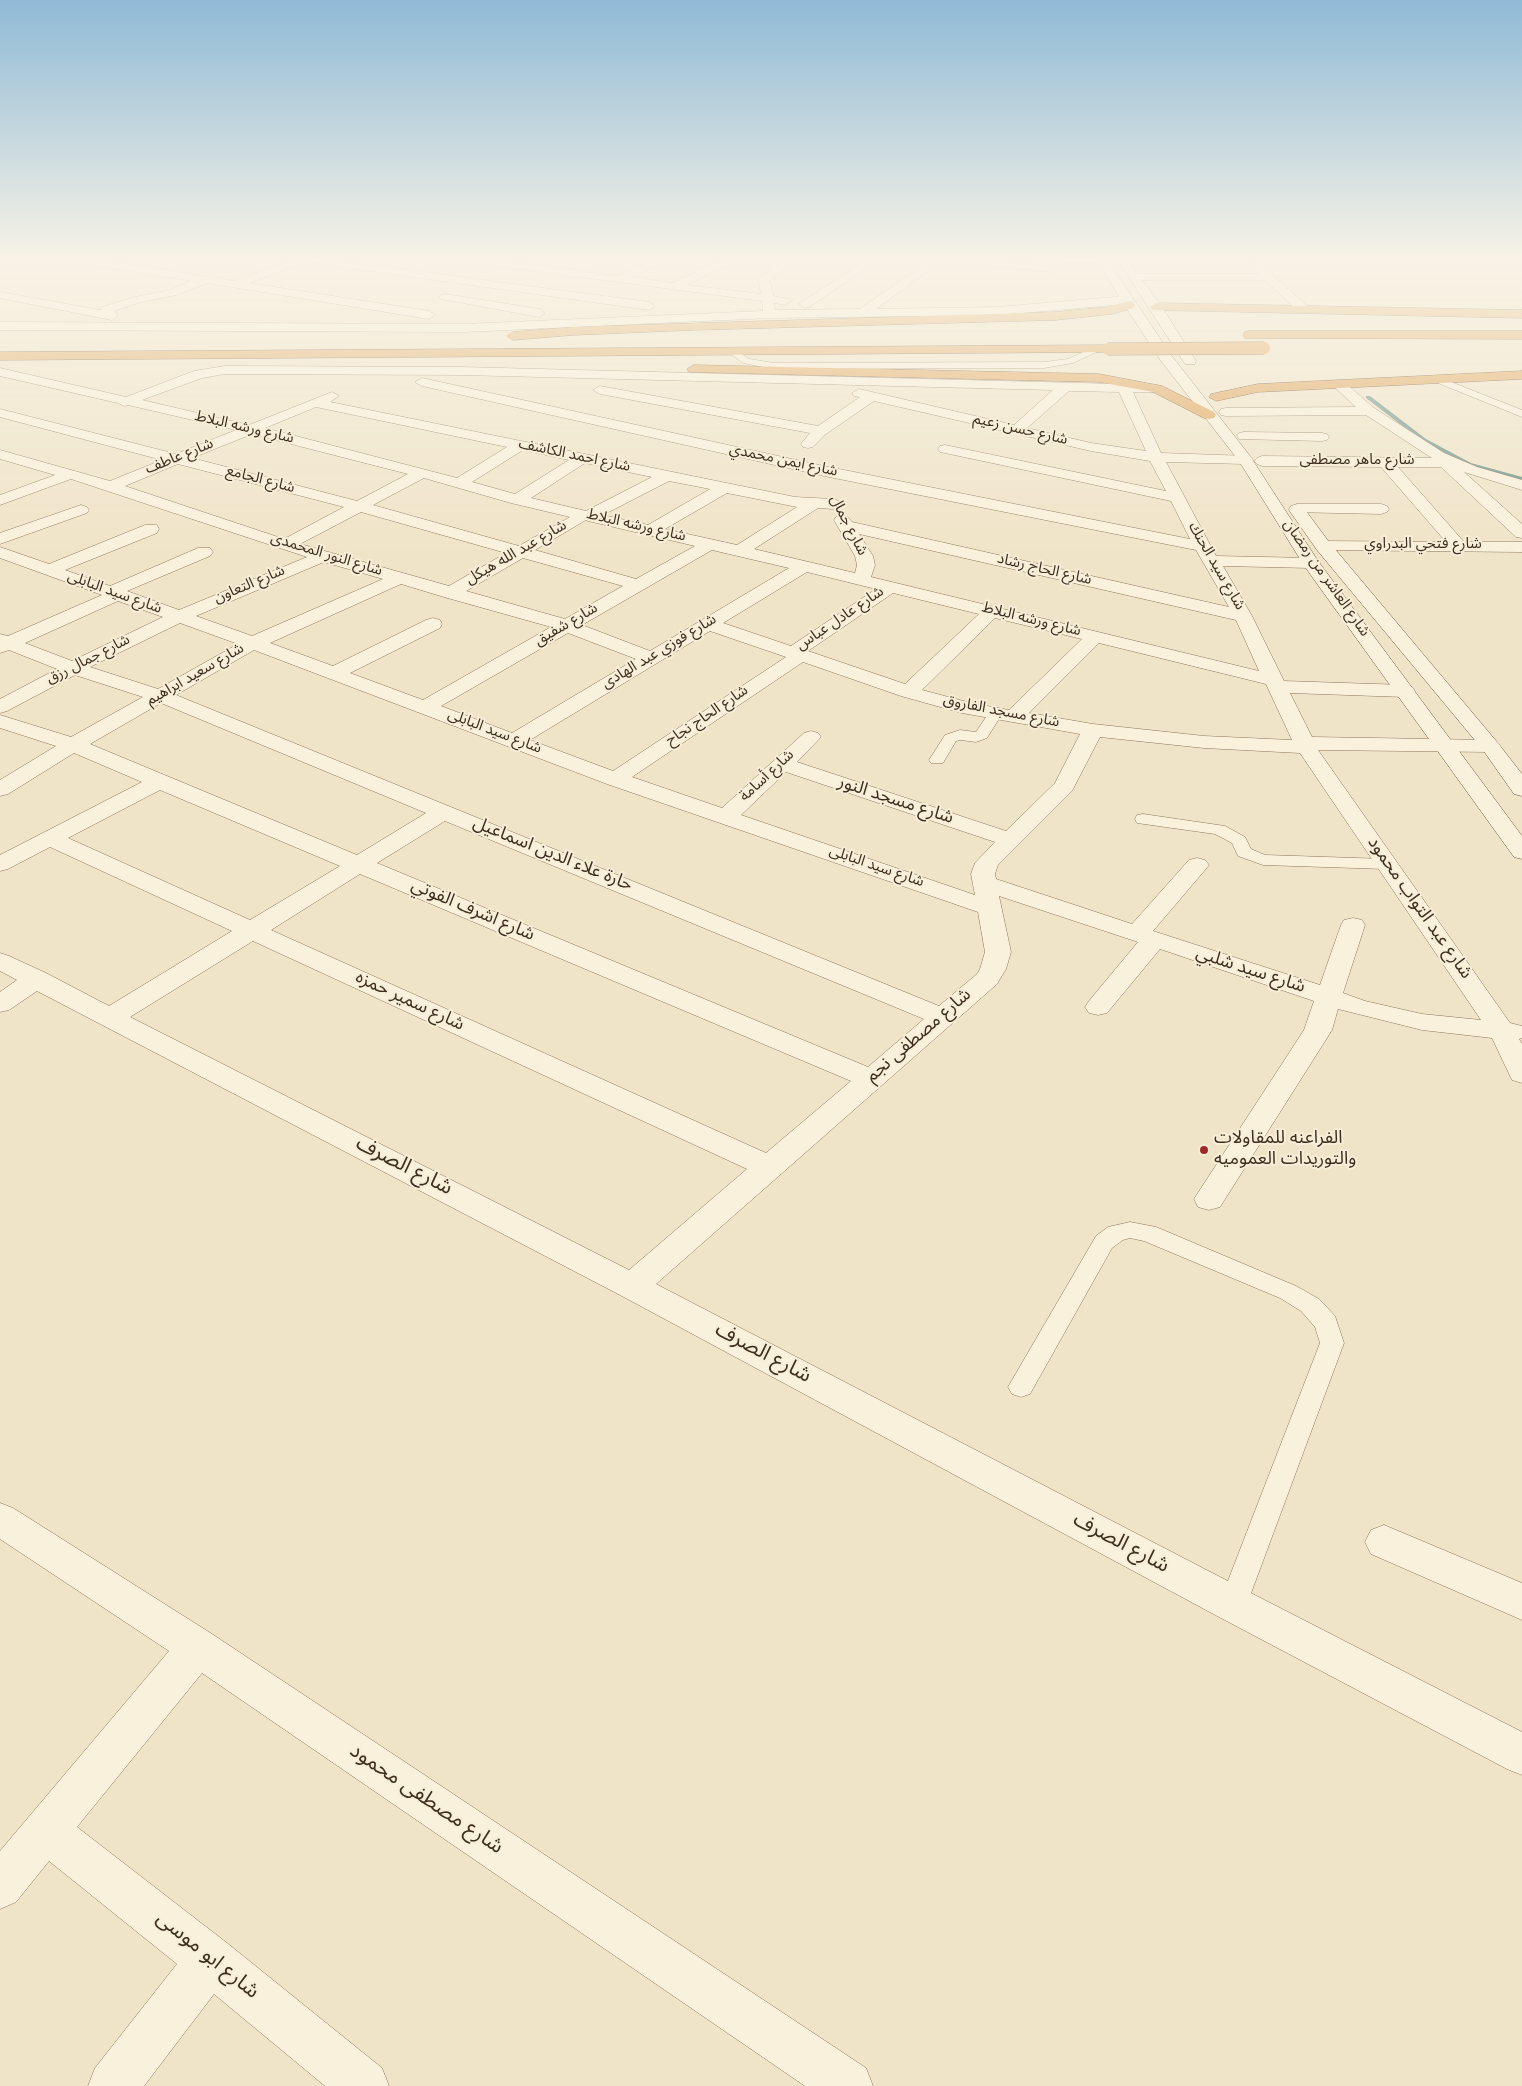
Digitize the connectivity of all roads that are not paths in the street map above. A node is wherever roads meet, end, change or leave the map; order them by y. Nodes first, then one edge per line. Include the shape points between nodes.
1 (527, 356) edge
2 (1172, 356) edge
3 (1187, 356) edge
4 (367, 370) junction
5 (0, 372) edge
6 (387, 374) junction
7 (1522, 375) edge
8 (1436, 379) junction
9 (799, 380) junction
10 (1338, 384) junction
11 (360, 385) dead end
12 (1065, 387) junction
13 (1124, 388) junction
14 (1157, 389) junction
15 (600, 390) dead end
16 (342, 392) dead end
17 (871, 396) junction
18 (1216, 397) junction
19 (124, 402) junction
20 (316, 403) junction
21 (1369, 411) junction
22 (0, 413) edge
23 (1218, 413) junction
24 (1522, 414) edge
25 (1362, 426) dead end
26 (1390, 426) junction
27 (1334, 427) dead end
28 (250, 429) junction
29 (1016, 430) junction
30 (821, 431) junction
31 (1244, 436) junction
32 (521, 446) junction
33 (945, 449) dead end
34 (0, 454) edge
35 (1156, 456) junction
36 (582, 458) junction
37 (176, 459) junction
38 (1253, 460) junction
39 (1385, 462) junction
40 (1448, 463) junction
41 (799, 466) junction
42 (824, 472) junction
43 (422, 473) junction
44 (71, 474) junction
45 (666, 476) junction
46 (458, 484) junction
47 (1522, 485) edge
48 (112, 486) junction
49 (724, 488) junction
50 (1177, 498) junction
51 (0, 500) edge
52 (517, 500) junction
53 (813, 504) junction
54 (833, 504) junction
55 (358, 506) junction
56 (1297, 509) junction
57 (1381, 509) dead end
58 (81, 510) dead end
59 (586, 516) junction
60 (846, 526) junction
61 (150, 529) dead end
62 (651, 530) junction
63 (1522, 533) edge
64 (0, 539) edge
65 (710, 544) junction
66 (285, 545) junction
67 (1202, 546) junction
68 (1323, 546) junction
69 (1460, 547) junction
70 (1522, 547) edge
71 (740, 551) junction
72 (0, 552) edge
73 (204, 552) dead end
74 (520, 552) junction
75 (323, 556) junction
76 (1211, 561) junction
77 (1310, 563) junction
78 (804, 566) junction
79 (48, 570) junction
80 (400, 578) junction
81 (861, 580) junction
82 (639, 585) junction
83 (890, 587) junction
84 (450, 593) junction
85 (113, 594) junction
86 (992, 611) junction
87 (178, 616) junction
88 (1243, 616) junction
89 (433, 624) dead end
90 (709, 624) junction
91 (567, 626) junction
92 (1096, 637) junction
93 (3, 643) edge
94 (253, 643) junction
95 (797, 654) junction
96 (652, 658) junction
97 (73, 668) junction
98 (334, 673) junction
99 (1275, 684) junction
100 (1405, 691) junction
101 (908, 692) junction
102 (161, 696) junction
103 (0, 707) edge
104 (425, 707) junction
105 (1004, 715) junction
106 (0, 721) edge
107 (1093, 730) junction
108 (811, 737) dead end
109 (515, 740) junction
110 (1444, 744) junction
111 (72, 745) junction
112 (1304, 745) junction
113 (1490, 746) junction
114 (937, 760) dead end
115 (782, 764) junction
116 (615, 779) junction
117 (160, 781) junction
118 (0, 789) edge
119 (1522, 789) edge
120 (444, 812) junction
121 (726, 817) junction
122 (1143, 819) dead end
123 (49, 838) junction
124 (1009, 840) junction
125 (1522, 852) edge
126 (0, 864) edge
127 (359, 864) junction
128 (1386, 864) junction
129 (1197, 865) dead end
130 (987, 895) junction
131 (1353, 925) dead end
132 (252, 931) junction
133 (1146, 937) junction
134 (0, 961) edge
135 (37, 979) junction
136 (1330, 998) junction
137 (0, 1004) edge
138 (1098, 1007) dead end
139 (111, 1017) junction
140 (942, 1017) junction
141 (1512, 1032) edge
142 (1522, 1074) edge
143 (872, 1079) junction
144 (769, 1167) junction
145 (1209, 1199) dead end
146 (632, 1286) junction
147 (1021, 1387) dead end
148 (0, 1519) edge
149 (1384, 1542) dead end
150 (1522, 1602) edge
151 (1233, 1604) junction
152 (198, 1647) junction
153 (1522, 1754) edge
154 (46, 1831) junction
155 (0, 1886) edge
156 (210, 1960) junction
157 (113, 2086) edge
158 (364, 2086) edge
159 (848, 2086) edge

1 - 14 highway via 594,364 749,371 1078,376
2 - 23 street, شارع العاشر من رمضان
3 - 18 street, شارع العاشر من رمضان
4 - 6 street, شارع ايمن محمدي
4 - 9 street
4 - 19 street via 214,371
5 - 19 street, شارع ورشه البلاط
6 - 11 street
6 - 41 street, شارع ايمن محمدي
7 - 8 highway
8 - 10 highway
8 - 24 lane
9 - 12 street
9 - 17 street, شارع حسن زعيم
10 - 18 highway via 1258,388
10 - 21 street
12 - 13 street
12 - 29 street
13 - 14 street
13 - 35 street, شارع سيد الحنك
14 - 23 highway
15 - 30 street
16 - 20 street, شارع عاطف
17 - 29 street, شارع حسن زعيم
17 - 30 street
18 - 23 street, شارع العاشر من رمضان
19 - 28 street, شارع ورشه البلاط
20 - 28 street, شارع عاطف
20 - 32 street, شارع احمد الكاشف
21 - 23 street
21 - 26 street
22 - 37 street, شارع الجامع
23 - 31 street, شارع العاشر من رمضان
23 - 38 street, شارع العاشر من رمضان
25 - 26 street
26 - 40 street
27 - 31 street via 1319,432
28 - 37 street, شارع عاطف
28 - 43 street, شارع ورشه البلاط
29 - 35 street, شارع حسن زعيم via 1091,447
30 - 41 street via 808,443 800,456
31 - 38 street, شارع العاشر من رمضان
32 - 36 street, شارع احمد الكاشف
32 - 46 street
33 - 50 street
34 - 44 street, شارع النور المحمدى
35 - 38 street, شارع حسن زعيم
35 - 50 street, شارع سيد الحنك
36 - 45 street, شارع احمد الكاشف
36 - 52 street
37 - 48 street, شارع عاطف
37 - 55 street, شارع الجامع
38 - 39 street, شارع ماهر مصطفى
38 - 56 street, شارع العاشر من رمضان
38 - 77 street, شارع العاشر من رمضان
39 - 40 street, شارع ماهر مصطفى
39 - 69 street
40 - 47 street
40 - 63 street
41 - 42 street, شارع ايمن محمدي
42 - 54 street, شارع جمال
42 - 67 street, شارع ايمن محمدي
43 - 46 street, شارع ورشه البلاط
43 - 55 street
44 - 48 street, شارع النور المحمدى
44 - 51 street
45 - 49 street, شارع احمد الكاشف
45 - 59 street, شارع عبد الله هيكل
46 - 52 street, شارع ورشه البلاط
48 - 66 street, شارع النور المحمدى
49 - 53 street, شارع احمد الكاشف
49 - 62 street
50 - 67 street, شارع سيد الحنك
52 - 59 street, شارع ورشه البلاط
53 - 54 street, شارع احمد الكاشف
53 - 71 street
54 - 60 street, شارع جمال
55 - 66 street
55 - 74 street, شارع الجامع
56 - 57 street
56 - 68 street, شارع العاشر من رمضان
58 - 64 street
59 - 62 street, شارع ورشه البلاط
59 - 74 street, شارع عبد الله هيكل
60 - 81 street, شارع جمال via 864,556 866,565
60 - 88 street, شارع الحاج رشاد
61 - 79 street
62 - 65 street, شارع ورشه البلاط
65 - 71 street, شارع ورشه البلاط
65 - 82 street, شارع شفيق
66 - 75 street, شارع النور المحمدى
67 - 76 street, شارع سيد الحنك
68 - 69 street, شارع فتحي البدراوي
68 - 113 street, شارع العاشر من رمضان
69 - 70 street, شارع فتحي البدراوي
71 - 78 street, شارع ورشه البلاط
72 - 79 street, شارع سيد البابلى
73 - 85 street
74 - 82 street, شارع الجامع
74 - 84 street, شارع عبد الله هيكل
75 - 80 street, شارع النور المحمدى
75 - 87 street, شارع التعاون
76 - 77 street
76 - 88 street, شارع سيد الحنك
77 - 100 street, شارع العاشر من رمضان
78 - 81 street, شارع ورشه البلاط
78 - 90 street, شارع فوزي عبد الهادى
79 - 85 street, شارع سيد البابلى
80 - 84 street, شارع النور المحمدى
80 - 94 street, شارع سعيد ابراهيم
81 - 83 street, شارع ورشه البلاط
82 - 91 street, شارع شفيق
83 - 86 street, شارع ورشه البلاط
83 - 95 street, شارع عادل عباس
84 - 91 street, شارع النور المحمدى
85 - 87 street, شارع سيد البابلى
85 - 93 street
86 - 92 street, شارع ورشه البلاط
86 - 101 street
87 - 94 street, شارع سيد البابلى
87 - 97 street, شارع جمال رزق
88 - 99 street, شارع سيد الحنك
89 - 98 street
90 - 95 street, شارع مسجد الفاروق
90 - 96 street, شارع فوزي عبد الهادى
91 - 96 street, شارع النور المحمدى
91 - 104 street, شارع شفيق
92 - 99 street, شارع ورشه البلاط
92 - 105 street
93 - 97 street, حارة علاء الدين اسماعيل
94 - 98 street, شارع سيد البابلى
94 - 102 street, شارع سعيد ابراهيم
95 - 101 street, شارع مسجد الفاروق
95 - 116 street, شارع الحاج نجاح
96 - 109 street, شارع فوزي عبد الهادى
97 - 102 street, حارة علاء الدين اسماعيل
97 - 103 street, شارع جمال رزق
98 - 104 street, شارع سيد البابلى
99 - 100 street, شارع ورشه البلاط
99 - 112 street, شارع سيد الحنك
100 - 110 street, شارع العاشر من رمضان
101 - 105 street, شارع مسجد الفاروق
102 - 111 street, شارع سعيد ابراهيم
102 - 120 street, حارة علاء الدين اسماعيل
104 - 109 street, شارع سيد البابلى
105 - 107 street, شارع مسجد الفاروق
105 - 114 lane via 982,735 950,738
106 - 111 street, شارع اشرف الفوتي
107 - 112 street, شارع مسجد الفاروق via 1204,742
107 - 124 street, شارع مصطفى نجم via 1064,786
108 - 115 street, شارع أسامة
109 - 116 street, شارع سيد البابلى
110 - 112 street, شارع مسجد الفاروق
110 - 113 street, شارع مسجد الفاروق
110 - 125 street, شارع العاشر من رمضان
111 - 117 street, شارع اشرف الفوتي
111 - 118 street, شارع سعيد ابراهيم
112 - 128 street, شارع عبد التواب محمود
113 - 119 street, شارع العاشر من رمضان
115 - 121 street, شارع أسامة
115 - 124 street, شارع مسجد النور
116 - 121 street, شارع سيد البابلى
117 - 123 street
117 - 127 street, شارع اشرف الفوتي
120 - 127 street
120 - 140 street, حارة علاء الدين اسماعيل
121 - 130 street, شارع سيد البابلى
122 - 128 lane via 1219,830 1239,841 1244,852 1263,860
123 - 126 street
123 - 132 street, شارع سمير حمزه
124 - 130 street, شارع مصطفى نجم via 987,863 983,874
127 - 132 street
127 - 143 street, شارع اشرف الفوتي
128 - 141 street, شارع عبد التواب محمود
129 - 133 street
130 - 133 street, شارع سيد شلبي
130 - 140 street, شارع مصطفى نجم via 998,952 993,969 988,978
131 - 136 street
132 - 139 street
132 - 144 street, شارع سمير حمزه
133 - 136 street, شارع سيد شلبي
133 - 138 street
134 - 135 street, شارع الصرف
135 - 137 street
135 - 139 street, شارع الصرف
136 - 141 street, شارع سيد شلبي via 1422,1022
136 - 145 street via 1318,1030
139 - 146 street, شارع الصرف
140 - 143 street, شارع مصطفى نجم
141 - 142 street, شارع عبد التواب محمود
143 - 144 street, شارع مصطفى نجم
144 - 146 street, شارع مصطفى نجم
146 - 151 street, شارع الصرف
147 - 151 lane via 1104,1242 1116,1233 1130,1230 1148,1233 1288,1292 1310,1305 1326,1324 1332,1343
148 - 152 street, شارع مصطفى محمود
149 - 150 street
151 - 153 street, شارع الصرف
152 - 154 street
152 - 159 street, شارع مصطفى محمود
154 - 155 street
154 - 156 street, شارع ابو موسى
156 - 157 street
156 - 158 street, شارع ابو موسى

